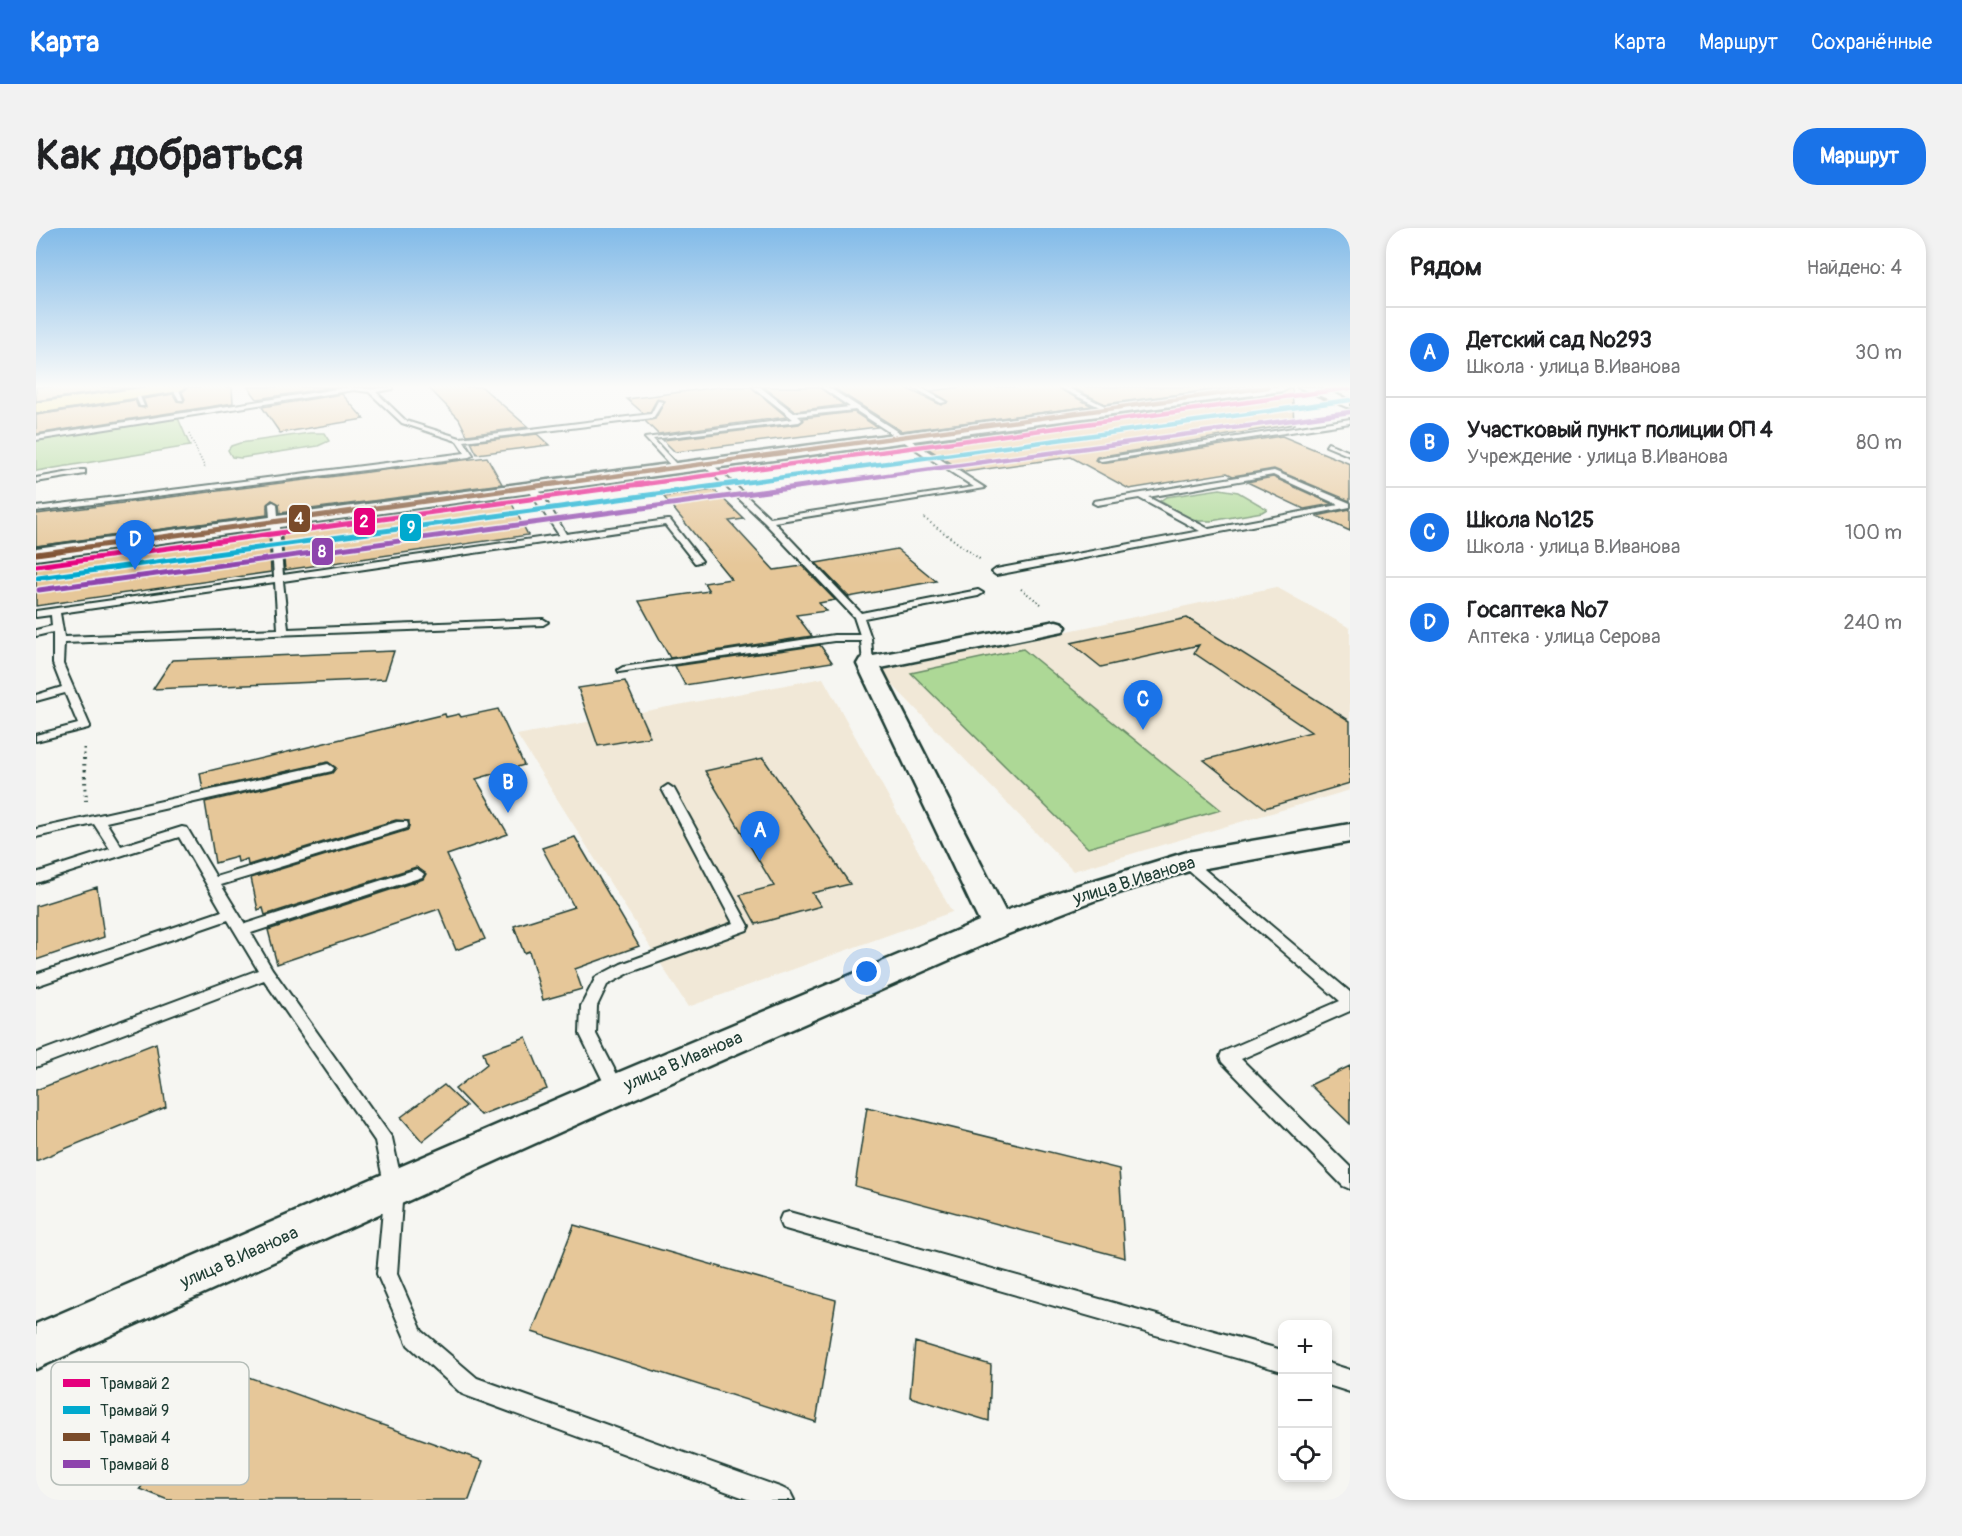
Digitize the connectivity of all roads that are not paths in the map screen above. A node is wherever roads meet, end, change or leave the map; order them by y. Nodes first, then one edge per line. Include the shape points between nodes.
1 (464, 446) edge
2 (655, 446) edge
3 (835, 446) edge
4 (914, 446) edge
5 (1184, 446) edge
6 (1331, 446) edge
7 (1350, 454) edge
8 (1101, 459) dead end
9 (706, 463) junction
10 (674, 467) junction
11 (82, 472) dead end
12 (36, 480) edge
13 (530, 486) junction
14 (1140, 496) junction
15 (1097, 503) dead end
16 (1348, 505) edge
17 (36, 509) edge
18 (274, 513) junction
19 (768, 521) junction
20 (1206, 531) junction
21 (564, 537) junction
22 (36, 554) edge
23 (698, 561) dead end
24 (996, 572) dead end
25 (280, 578) junction
26 (978, 594) dead end
27 (55, 611) junction
28 (36, 614) edge
29 (859, 616) junction
30 (543, 622) dead end
31 (1056, 627) dead end
32 (57, 628) junction
33 (283, 632) junction
34 (36, 633) edge
35 (866, 638) junction
36 (59, 640) junction
37 (868, 664) junction
38 (623, 669) dead end
39 (69, 689) junction
40 (36, 698) edge
41 (36, 738) edge
42 (328, 768) dead end
43 (668, 789) dead end
44 (97, 818) junction
45 (402, 825) dead end
46 (36, 833) edge
47 (1350, 833) edge
48 (118, 852) junction
49 (1187, 862) junction
50 (417, 874) dead end
51 (36, 878) edge
52 (212, 883) junction
53 (231, 913) junction
54 (997, 926) junction
55 (241, 931) junction
56 (267, 973) junction
57 (36, 980) edge
58 (1350, 1003) edge
59 (36, 1060) edge
60 (616, 1090) junction
61 (1350, 1180) edge
62 (394, 1188) junction
63 (789, 1221) dead end
64 (36, 1347) edge
65 (1278, 1360) edge
66 (1332, 1375) edge
67 (1350, 1380) edge
68 (782, 1500) edge

1 - 17 lane via 469,455
2 - 10 lane
3 - 9 street
4 - 19 lane via 981,488
5 - 8 lane
6 - 7 lane
9 - 10 street
9 - 19 lane
10 - 13 street
11 - 12 lane
13 - 18 street
13 - 21 lane
14 - 15 lane
14 - 16 lane via 1274,473
14 - 20 lane
16 - 20 lane
18 - 22 street
18 - 25 lane
19 - 29 lane
20 - 24 lane
21 - 23 lane via 667,522
21 - 25 lane
25 - 27 lane
25 - 33 lane
26 - 29 lane
27 - 28 lane
27 - 32 lane
29 - 35 lane
30 - 33 lane
31 - 37 street
32 - 34 lane
32 - 36 lane
33 - 36 lane
35 - 37 lane
35 - 38 lane via 834,638
36 - 39 lane via 58,664
37 - 54 street
39 - 40 lane
39 - 41 lane via 84,726
42 - 44 lane
43 - 60 lane via 742,926 626,968 601,981 589,1006 588,1034
44 - 46 lane
44 - 48 lane
45 - 52 lane
47 - 49 street, улица В.Иванова
48 - 51 lane
48 - 52 lane via 182,831
49 - 54 street, улица В.Иванова
49 - 58 lane
50 - 55 lane
52 - 53 lane
53 - 55 lane
53 - 57 lane
54 - 60 street, улица В.Иванова
55 - 56 lane
56 - 59 lane
56 - 62 lane via 383,1138
58 - 61 lane via 1228,1057
60 - 62 street, улица В.Иванова
62 - 64 street, улица В.Иванова
62 - 68 lane via 387,1274 415,1338 470,1386
63 - 65 lane
66 - 67 lane

